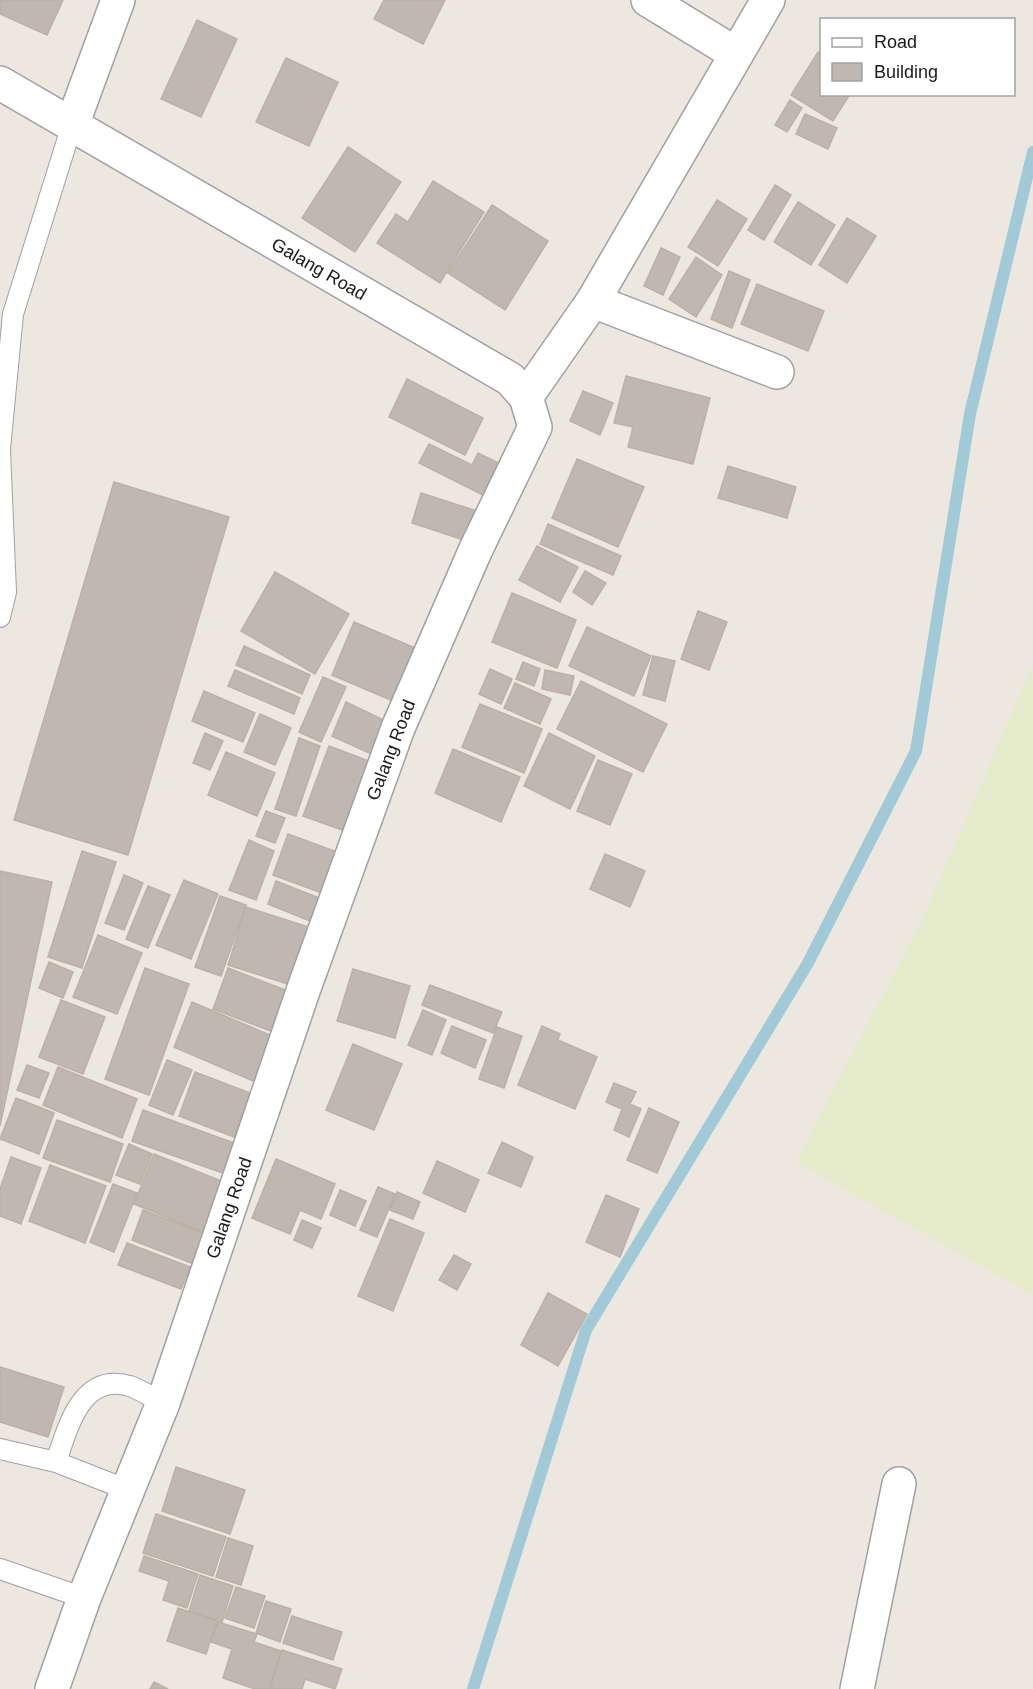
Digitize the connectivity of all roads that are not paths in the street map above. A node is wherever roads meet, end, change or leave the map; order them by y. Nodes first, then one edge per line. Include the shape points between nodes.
1 (118, 0) edge
2 (648, 0) edge
3 (768, 0) edge
4 (736, 54) junction
5 (0, 83) edge
6 (72, 125) junction
7 (593, 301) junction
8 (777, 372) dead end
9 (526, 397) junction
10 (0, 450) edge
11 (0, 617) edge
12 (163, 1403) junction
13 (0, 1449) edge
14 (57, 1462) junction
15 (899, 1484) dead end
16 (128, 1490) junction
17 (0, 1569) edge
18 (84, 1598) junction
19 (52, 1689) edge
20 (857, 1689) edge

1 - 6 street
2 - 4 street
3 - 4 street
4 - 7 street
5 - 6 street, Galang Road
6 - 9 street, Galang Road via 510,379
6 - 10 lane via 14,314
7 - 8 street
7 - 9 street
9 - 12 street, Galang Road via 535,426 398,728 303,991
10 - 11 lane via 6,592
12 - 14 lane via 130,1386 109,1384 93,1389 82,1400 66,1432
12 - 16 street, Galang Road
13 - 14 lane
14 - 16 lane
15 - 20 street
16 - 18 street, Galang Road
17 - 18 lane
18 - 19 street, Galang Road

